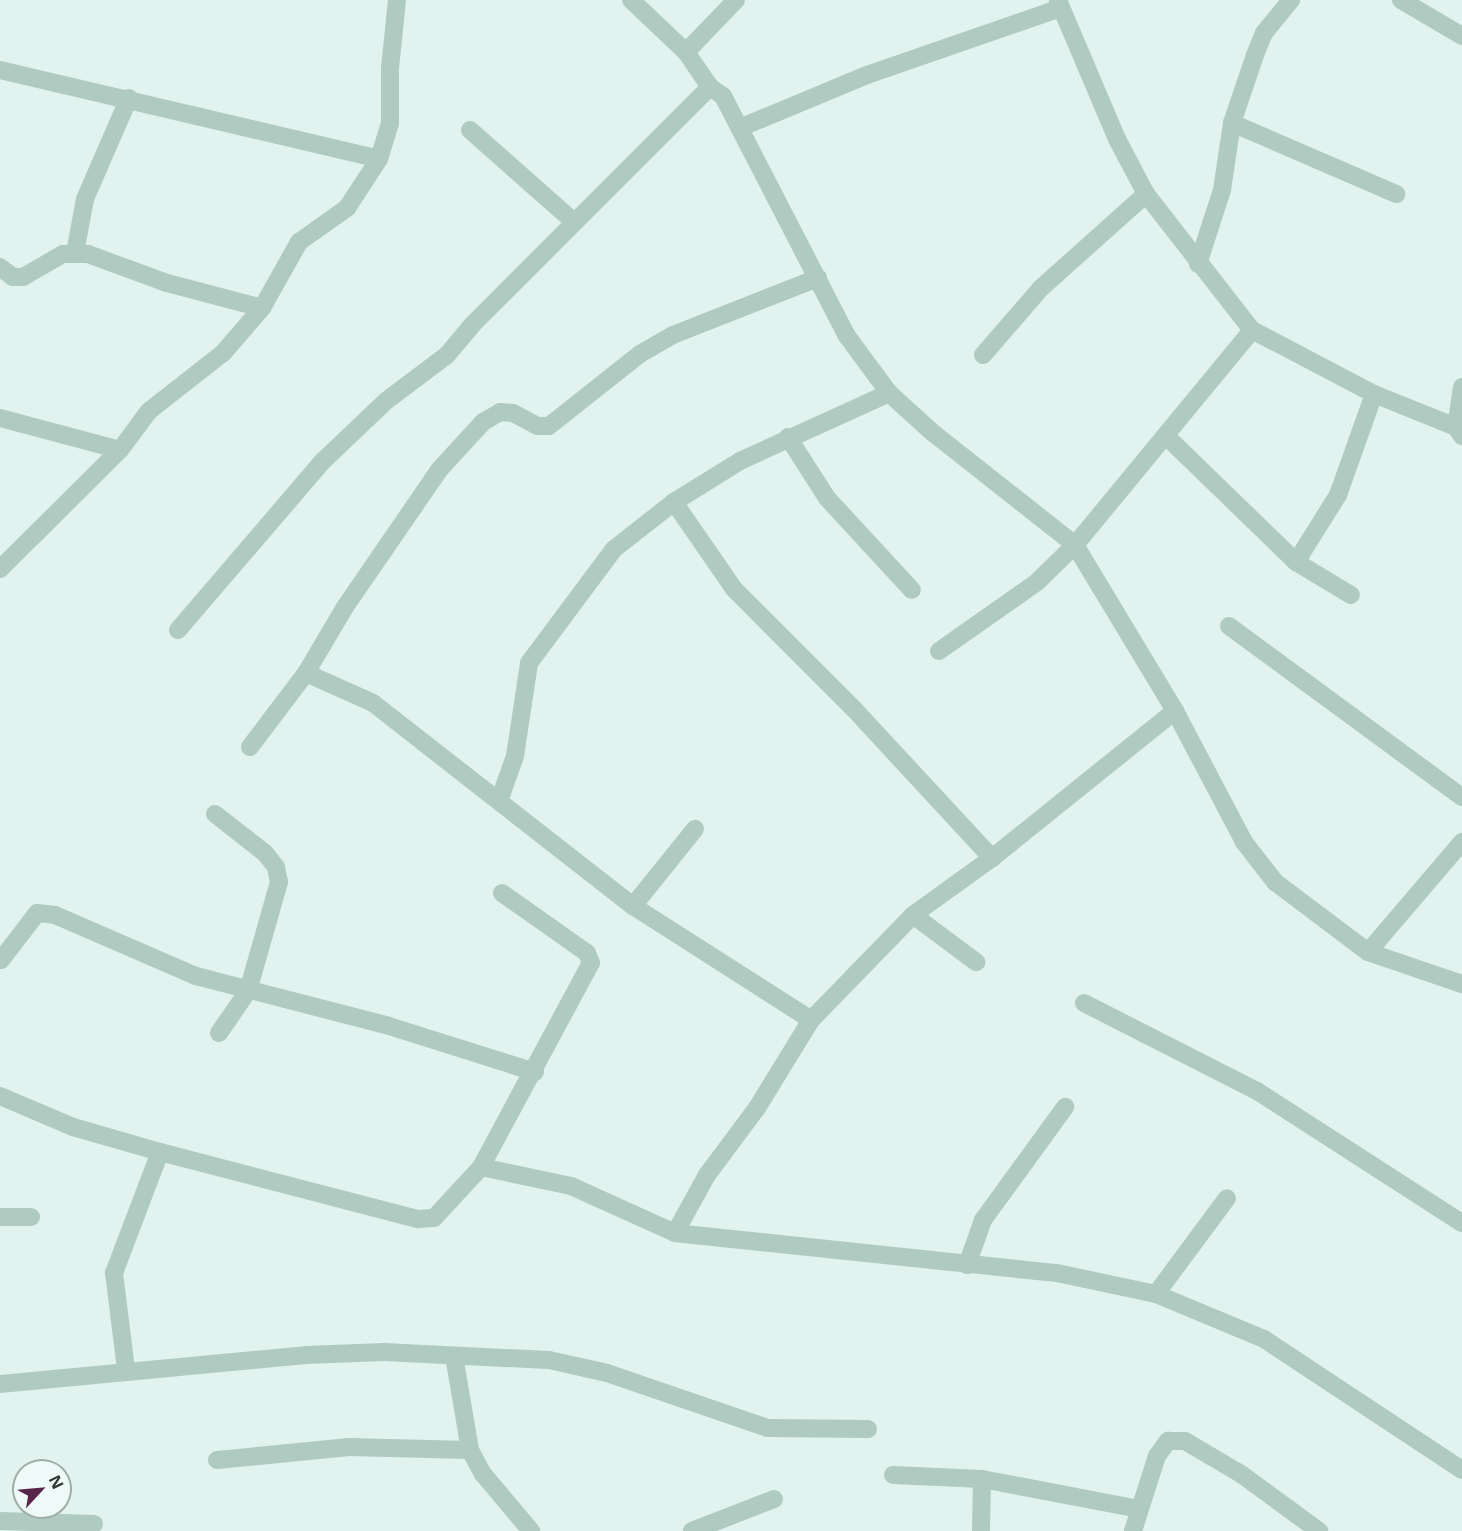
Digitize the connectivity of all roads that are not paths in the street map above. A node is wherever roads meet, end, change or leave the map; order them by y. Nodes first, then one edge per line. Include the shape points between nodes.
1 (397, 0) edge
2 (631, 0) edge
3 (736, 0) edge
4 (1292, 0) edge
5 (1401, 0) edge
6 (1059, 4) edge
7 (1462, 36) edge
8 (686, 52) junction
9 (0, 70) edge
10 (711, 87) junction
11 (129, 98) junction
12 (1232, 123) junction
13 (742, 127) junction
14 (470, 130) dead end
15 (380, 159) junction
16 (1146, 194) junction
17 (1396, 194) dead end
18 (574, 222) junction
19 (75, 253) junction
20 (1198, 264) junction
21 (0, 267) edge
22 (818, 278) junction
23 (262, 308) junction
24 (1252, 330) junction
25 (983, 355) dead end
26 (1462, 387) edge
27 (889, 393) junction
28 (1374, 394) junction
29 (0, 418) edge
30 (1459, 431) edge
31 (1166, 436) junction
32 (788, 437) junction
33 (120, 450) junction
34 (674, 502) junction
35 (1075, 545) junction
36 (1296, 562) junction
37 (0, 569) edge
38 (912, 590) dead end
39 (1351, 595) dead end
40 (1229, 626) dead end
41 (178, 630) dead end
42 (939, 651) dead end
43 (306, 673) junction
44 (1174, 711) junction
45 (250, 747) dead end
46 (1460, 790) edge
47 (499, 801) junction
48 (216, 814) dead end
49 (695, 829) dead end
50 (1462, 842) edge
51 (992, 858) junction
52 (502, 893) dead end
53 (633, 906) junction
54 (913, 915) junction
55 (1368, 952) junction
56 (1, 960) edge
57 (976, 962) dead end
58 (1462, 984) edge
59 (248, 991) junction
60 (1084, 1003) dead end
61 (811, 1020) junction
62 (219, 1033) dead end
63 (535, 1072) junction
64 (0, 1096) edge
65 (1065, 1107) dead end
66 (160, 1152) junction
67 (481, 1167) junction
68 (1227, 1198) dead end
69 (0, 1217) edge
70 (31, 1217) dead end
71 (1462, 1223) edge
72 (675, 1233) junction
73 (966, 1265) junction
74 (1156, 1294) junction
75 (454, 1356) junction
76 (126, 1369) junction
77 (0, 1384) edge
78 (868, 1430) dead end
79 (470, 1450) junction
80 (217, 1460) dead end
81 (1462, 1470) edge
82 (893, 1475) dead end
83 (982, 1479) junction
84 (774, 1499) dead end
85 (1139, 1509) junction
86 (0, 1521) edge
87 (94, 1524) dead end
88 (531, 1531) edge
89 (692, 1531) edge
90 (981, 1531) edge
91 (1133, 1531) edge
92 (1319, 1531) edge

1 - 15 street via 390,68 390,124
2 - 8 street
3 - 8 street
4 - 12 street via 1264,33
5 - 7 street
6 - 13 street via 867,75
6 - 16 street via 1117,139
8 - 10 street
9 - 11 street
10 - 13 street via 723,96
10 - 18 street
11 - 15 street
11 - 19 street via 85,199
12 - 17 street
12 - 20 street via 1222,190
13 - 22 street
14 - 18 street
15 - 23 street via 347,208 299,242
16 - 20 street
16 - 25 street via 1041,288
18 - 41 street via 447,355 386,400 323,461
19 - 21 street via 63,254 23,277 13,277
19 - 23 street
20 - 24 street
22 - 27 street via 848,336
22 - 43 street via 674,335 640,354 549,426 537,426 513,412 500,412 483,422 439,470 345,607
23 - 33 street via 224,353 149,411
24 - 28 street
24 - 31 street
26 - 30 street
27 - 32 street
27 - 35 street
28 - 30 street
28 - 36 street via 1338,495
29 - 33 street
31 - 35 street
31 - 36 street
32 - 34 street
32 - 38 street via 827,498
33 - 37 street
34 - 47 street via 614,549 529,663 515,756
34 - 51 street via 734,589 853,708
35 - 42 street via 1037,582
35 - 44 street
36 - 39 street
40 - 46 street
43 - 45 street
43 - 47 street via 374,703
44 - 51 street
44 - 55 street via 1244,842 1275,882
47 - 53 street
48 - 59 street via 265,853 276,867 279,882
49 - 53 street
50 - 55 street
51 - 54 street
52 - 63 street via 587,953 591,963
53 - 61 street
54 - 57 street
54 - 61 street
55 - 58 street
56 - 59 street via 37,913 55,915 196,976
59 - 62 street
59 - 63 street via 389,1026
60 - 71 street via 1257,1091
61 - 72 street via 757,1108 707,1175
63 - 67 street
64 - 66 street via 74,1127
65 - 73 street via 983,1220
66 - 67 street via 418,1219 434,1218
66 - 76 street via 114,1273
67 - 72 street via 572,1186
68 - 74 street
69 - 70 street
72 - 73 street via 906,1255
73 - 74 street via 1057,1273
74 - 81 street via 1264,1338
75 - 76 street via 317,1354
75 - 78 street via 549,1360 607,1373 768,1428
75 - 79 street
76 - 77 street
79 - 80 street via 349,1447
79 - 88 street via 483,1474
82 - 83 street
83 - 85 street
83 - 90 street
84 - 89 street
85 - 91 street
85 - 92 street via 1157,1456 1168,1441 1185,1441 1241,1474
86 - 87 street

